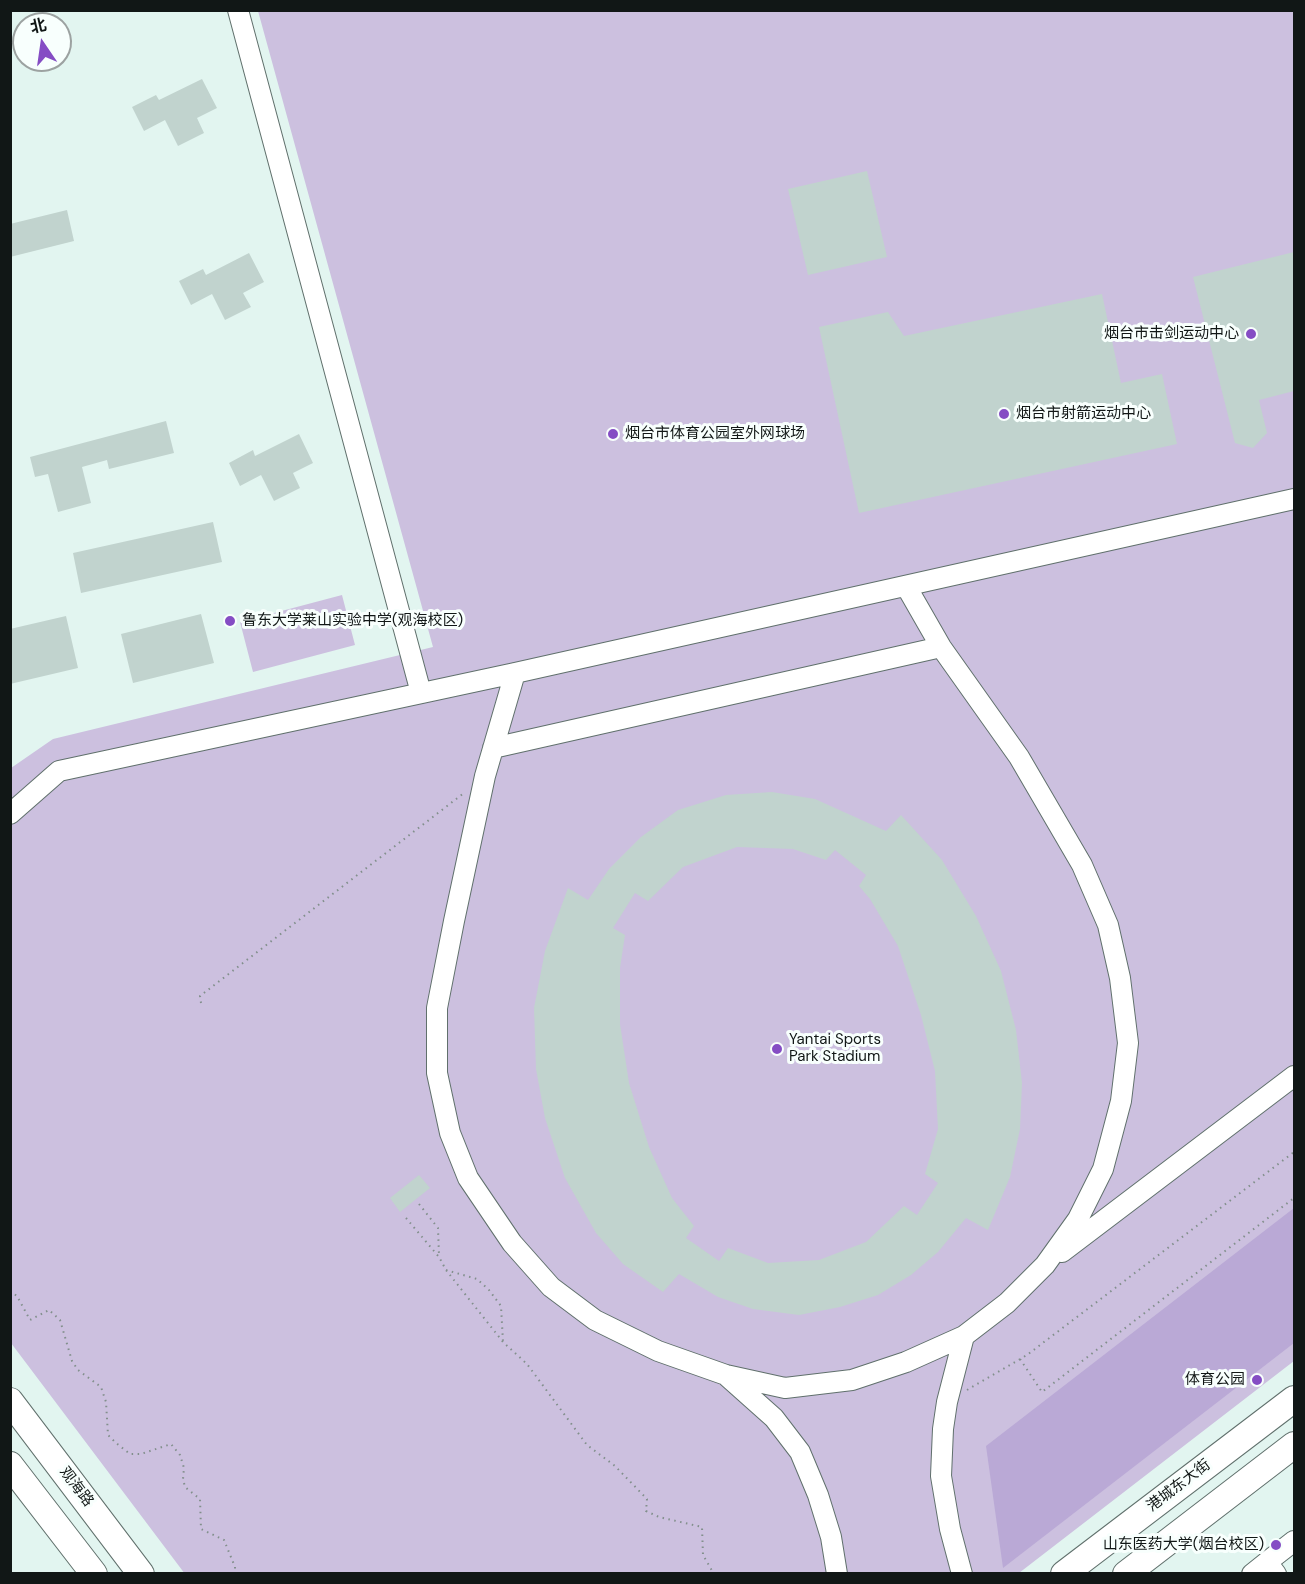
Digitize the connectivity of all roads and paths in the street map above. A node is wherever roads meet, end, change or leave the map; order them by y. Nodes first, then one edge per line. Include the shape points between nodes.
1 (238, 10) edge
2 (1294, 499) edge
3 (906, 586) junction
4 (941, 646) junction
5 (515, 673) junction
6 (421, 693) junction
7 (493, 748) junction
8 (485, 776) junction
9 (10, 814) edge
10 (201, 1003) dead end
11 (1294, 1076) edge
12 (1294, 1152) edge
13 (1294, 1198) edge
14 (419, 1204) dead end
15 (406, 1218) dead end
16 (439, 1257) junction
17 (1045, 1265) junction
18 (446, 1270) junction
19 (10, 1291) edge
20 (964, 1336) junction
21 (503, 1342) junction
22 (1020, 1359) junction
23 (726, 1375) junction
24 (1294, 1399) edge
25 (10, 1401) edge
26 (947, 1402) junction
27 (1294, 1445) edge
28 (10, 1465) edge
29 (1294, 1540) edge
30 (1081, 1568) edge
31 (1265, 1570) edge
32 (94, 1574) edge
33 (141, 1574) edge
34 (234, 1574) edge
35 (714, 1574) edge
36 (837, 1574) edge
37 (962, 1574) edge
38 (1126, 1574) edge

1 - 6 street
2 - 3 street
3 - 4 street
3 - 5 street
4 - 7 street
4 - 17 street via 1019,757 1082,866 1108,925 1120,978 1128,1043 1121,1101 1103,1169 1078,1219
5 - 6 street
5 - 7 street
6 - 9 street via 59,771
7 - 8 street
8 - 10 path via 200,996
8 - 23 street via 437,1008 437,1074 450,1133 468,1178 512,1244 551,1287 595,1320 658,1351
11 - 17 street
12 - 22 path
13 - 22 path via 1042,1392
14 - 16 path via 438,1228
15 - 16 path
16 - 18 path
17 - 20 street via 1007,1303
18 - 21 path
18 - 21 path via 477,1279 489,1290 501,1306
19 - 34 path via 30,1320 49,1310 60,1320 72,1361 101,1387 108,1435 116,1443 130,1454 171,1444 180,1455 185,1488 200,1499 201,1529 224,1540
20 - 23 street via 852,1380 785,1388
20 - 26 street
21 - 35 path via 527,1364 587,1445 615,1466 647,1499 646,1511 702,1527 703,1555
22 - 26 path
23 - 36 street via 774,1418 800,1452 831,1537
24 - 30 main road, 港城东大街
25 - 33 main road, 观海路
26 - 37 street via 942,1476
27 - 38 main road
28 - 32 main road
29 - 31 street

